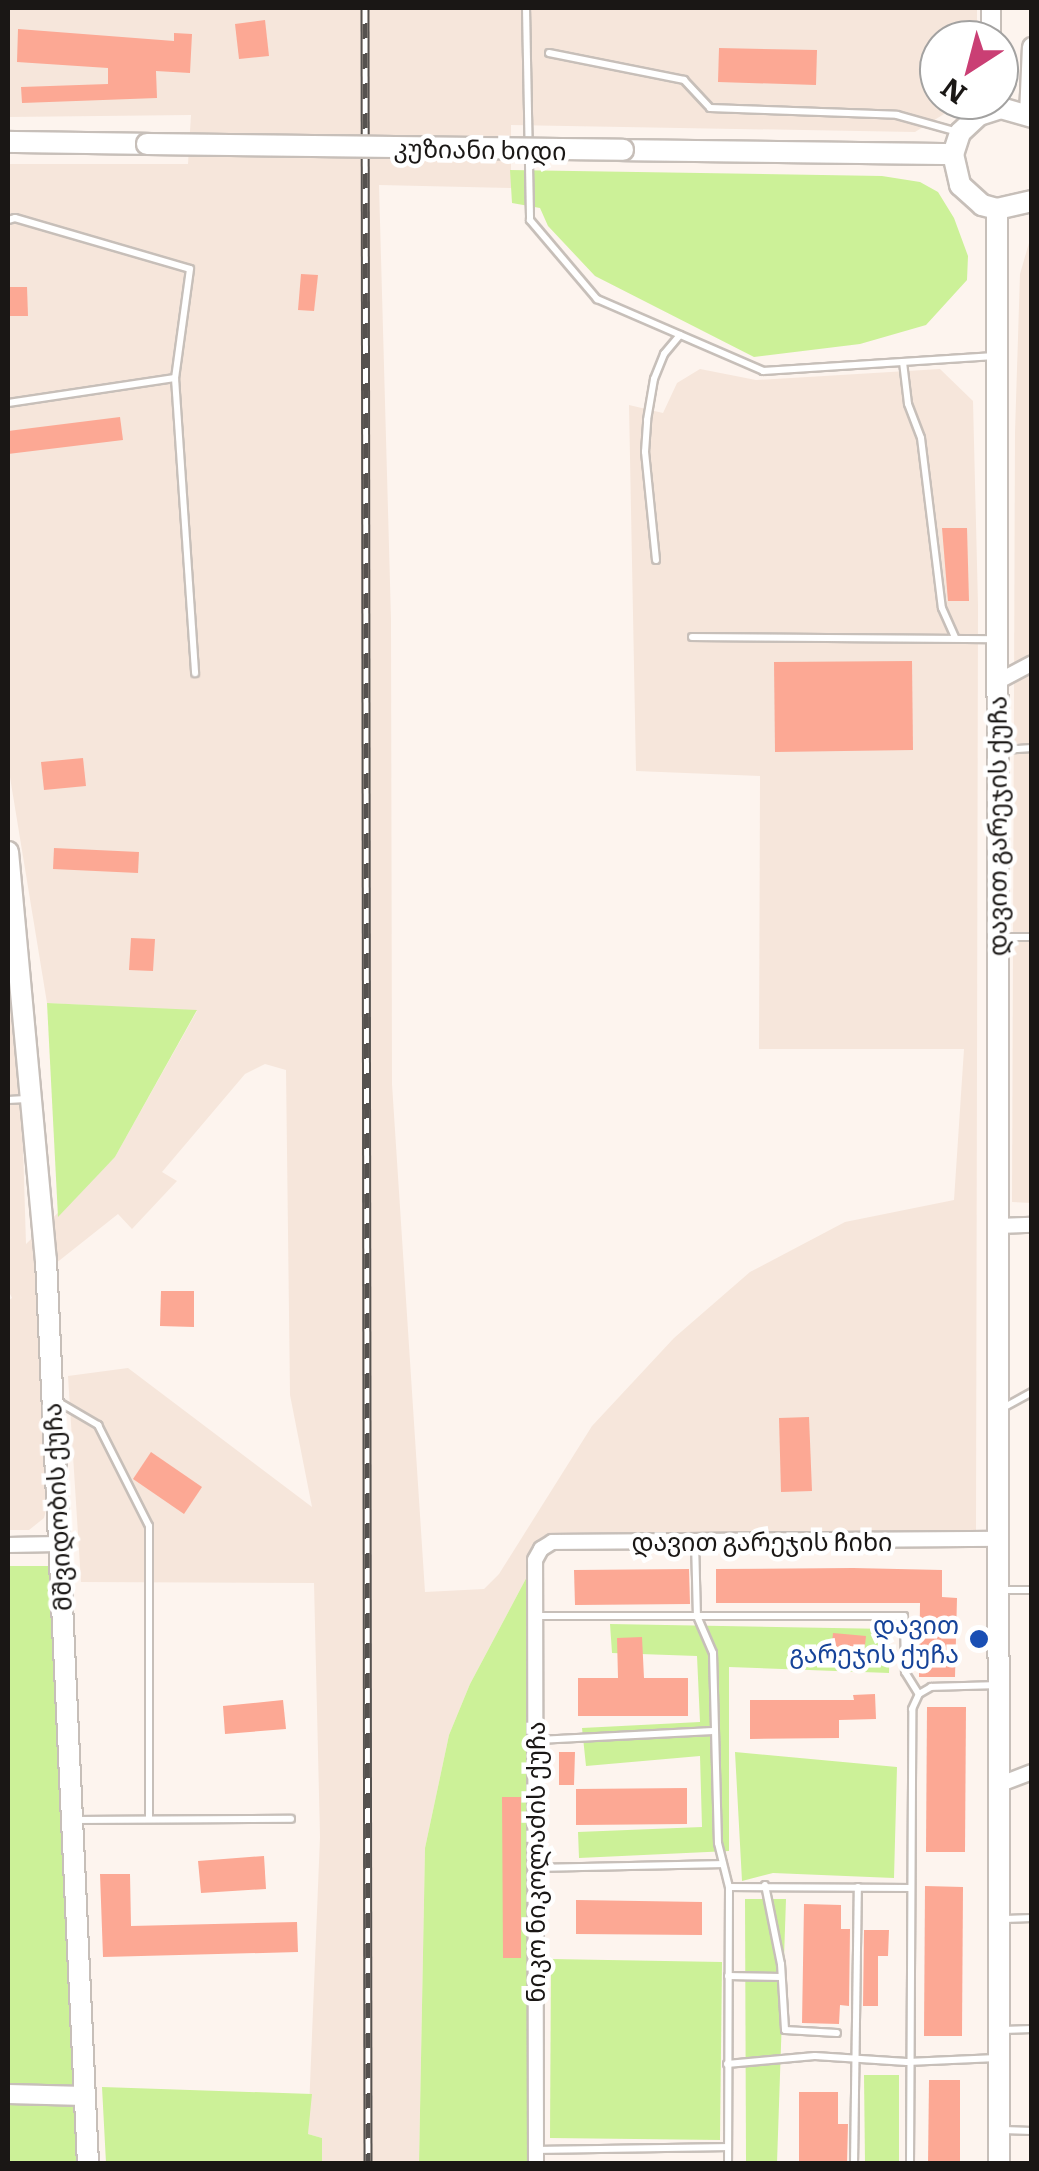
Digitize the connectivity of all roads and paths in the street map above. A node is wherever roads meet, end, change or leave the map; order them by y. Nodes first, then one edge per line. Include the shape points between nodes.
1 (526, 8) edge
2 (1032, 48) edge
3 (550, 53) dead end
4 (1030, 116) edge
5 (974, 120) edge
6 (960, 133) junction
7 (8, 142) edge
8 (953, 154) junction
9 (1032, 201) edge
10 (996, 210) junction
11 (8, 220) edge
12 (680, 335) junction
13 (997, 356) junction
14 (903, 362) junction
15 (175, 378) junction
16 (8, 403) edge
17 (656, 560) dead end
18 (692, 637) dead end
19 (955, 637) junction
20 (997, 639) junction
21 (1032, 663) edge
22 (195, 673) dead end
23 (997, 682) junction
24 (1032, 748) edge
25 (997, 751) junction
26 (8, 859) edge
27 (1032, 936) edge
28 (998, 938) junction
29 (32, 1099) junction
30 (8, 1100) edge
31 (1032, 1225) edge
32 (998, 1226) junction
33 (1032, 1392) edge
34 (52, 1399) junction
35 (998, 1411) junction
36 (998, 1539) junction
37 (695, 1542) junction
38 (58, 1544) junction
39 (8, 1545) edge
40 (534, 1560) joint
41 (998, 1590) junction
42 (1032, 1590) edge
43 (535, 1616) junction
44 (697, 1616) junction
45 (998, 1685) junction
46 (920, 1694) junction
47 (715, 1731) junction
48 (535, 1740) junction
49 (1032, 1772) edge
50 (998, 1785) junction
51 (149, 1819) junction
52 (291, 1819) dead end
53 (72, 1820) junction
54 (723, 1864) junction
55 (536, 1868) junction
56 (764, 1885) junction
57 (729, 1887) junction
58 (858, 1887) junction
59 (909, 1888) junction
60 (998, 1918) junction
61 (1032, 1918) edge
62 (728, 1976) junction
63 (781, 1977) junction
64 (1032, 2029) edge
65 (998, 2030) junction
66 (837, 2033) dead end
67 (998, 2058) junction
68 (855, 2059) junction
69 (907, 2062) junction
70 (727, 2064) junction
71 (8, 2094) edge
72 (85, 2096) junction
73 (999, 2130) junction
74 (1032, 2131) edge
75 (728, 2147) junction
76 (536, 2157) edge
77 (88, 2164) edge
78 (728, 2164) edge
79 (854, 2164) edge
80 (910, 2164) edge
81 (999, 2164) edge

1 - 12 lane via 530,220 596,299
2 - 4 street
3 - 6 lane via 684,80 710,108 897,115
5 - 6 main road
6 - 8 main road
7 - 8 main road, კუზიანი ხიდი, bridge
8 - 10 main road via 960,185
9 - 10 main road
10 - 13 main road, დავით გარეჯის ქუჩა
11 - 15 lane via 190,269
12 - 14 lane via 763,371
12 - 17 lane via 654,379 646,420
13 - 14 lane
13 - 20 main road, დავით გარეჯის ქუჩა
14 - 19 lane via 921,438 942,608
15 - 16 lane
15 - 22 lane
18 - 19 lane
19 - 20 lane
20 - 23 main road, დავით გარეჯის ქუჩა
21 - 23 street
23 - 25 main road, დავით გარეჯის ქუჩა
24 - 25 lane
25 - 28 main road, დავით გარეჯის ქუჩა
26 - 29 main road, მშვიდობის ქუჩა
27 - 28 lane
28 - 32 main road, დავით გარეჯის ქუჩა
29 - 30 lane
29 - 34 main road, მშვიდობის ქუჩა
31 - 32 street
32 - 35 main road, დავით გარეჯის ქუჩა
33 - 35 lane
34 - 38 main road, მშვიდობის ქუჩა
34 - 51 lane via 98,1424 149,1526
35 - 36 main road, დავით გარეჯის ქუჩა
36 - 37 street, დავით გარეჯის ჩიხი
36 - 41 main road, დავით გარეჯის ქუჩა
37 - 40 street, დავით გარეჯის ჩიხი via 552,1542
37 - 44 lane
38 - 39 street
38 - 53 main road, მშვიდობის ქუჩა
40 - 43 street, ნიკო ნიკოლაძის ქუჩა
41 - 42 lane
41 - 45 main road, დავით გარეჯის ქუჩა
43 - 44 lane
43 - 48 street, ნიკო ნიკოლაძის ქუჩა
44 - 46 lane via 904,1616 905,1672
44 - 47 lane via 712,1654
45 - 46 lane via 931,1687
45 - 50 main road, დავით გარეჯის ქუჩა
46 - 59 lane via 912,1709
47 - 48 lane
47 - 54 lane
48 - 55 street, ნიკო ნიკოლაძის ქუჩა
49 - 50 street
50 - 60 main road, დავით გარეჯის ქუჩა
51 - 52 lane
51 - 53 lane
53 - 72 main road, მშვიდობის ქუჩა
54 - 55 lane
54 - 57 lane
55 - 76 street, ნიკო ნიკოლაძის ქუჩა
56 - 57 lane
56 - 58 lane
56 - 63 lane
57 - 62 lane
58 - 59 lane
58 - 68 lane
59 - 69 lane
60 - 61 lane
60 - 65 main road, დავით გარეჯის ქუჩა
62 - 63 lane
62 - 70 lane
63 - 66 lane via 785,2030
64 - 65 lane
65 - 67 main road, დავით გარეჯის ქუჩა
67 - 69 lane
67 - 73 main road, დავით გარეჯის ქუჩა
68 - 69 lane
68 - 70 lane
68 - 79 lane
69 - 80 lane
70 - 75 lane
71 - 72 street
72 - 77 main road, მშვიდობის ქუჩა
73 - 74 lane
73 - 81 main road, დავით გარეჯის ქუჩა
75 - 76 lane
75 - 78 lane

